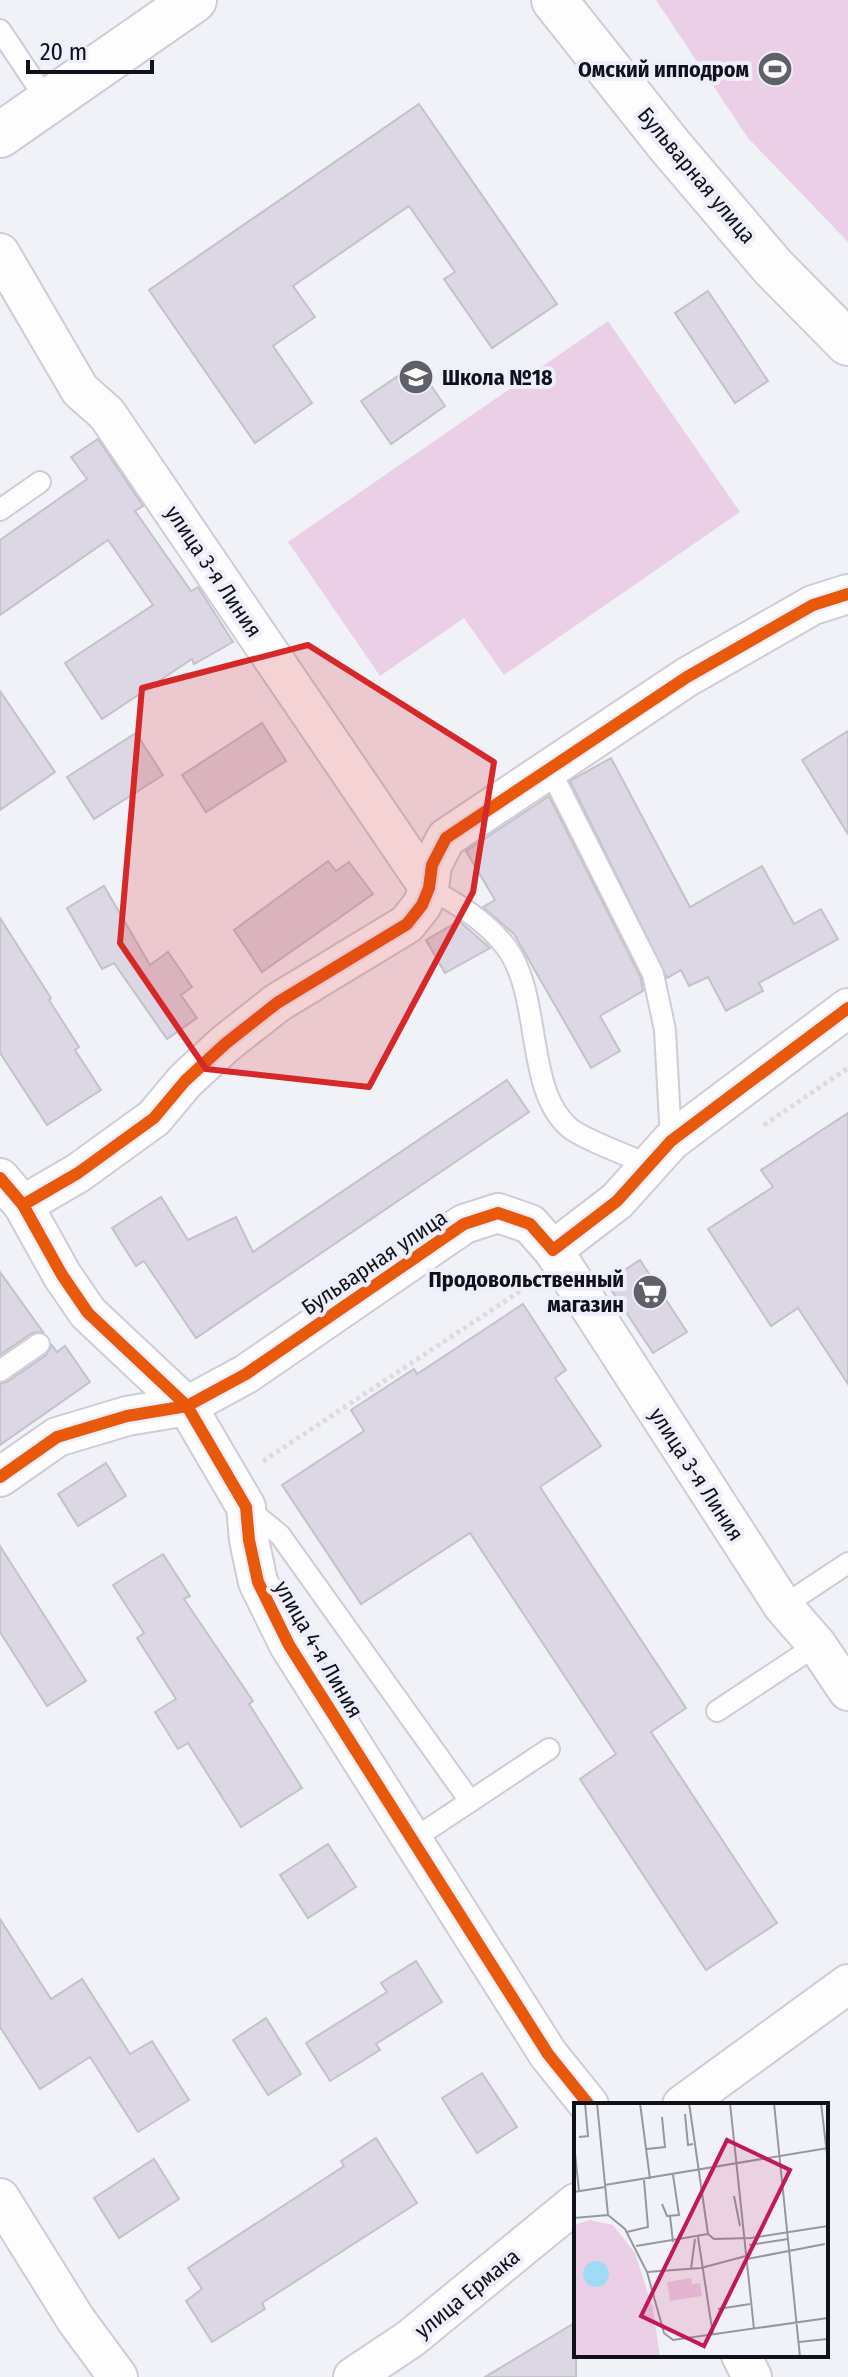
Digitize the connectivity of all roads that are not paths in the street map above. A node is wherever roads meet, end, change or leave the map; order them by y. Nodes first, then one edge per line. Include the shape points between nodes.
1 (194, 0) edge
2 (554, 0) edge
3 (0, 30) edge
4 (48, 102) junction
5 (0, 135) edge
6 (0, 253) edge
7 (848, 343) edge
8 (40, 482) dead end
9 (0, 510) edge
10 (848, 594) edge
11 (550, 770) junction
12 (429, 888) junction
13 (848, 1008) edge
14 (660, 1153) junction
15 (12, 1192) edge
16 (553, 1250) junction
17 (39, 1344) dead end
18 (0, 1371) edge
19 (187, 1406) junction
20 (0, 1477) edge
21 (246, 1507) junction
22 (848, 1563) edge
23 (783, 1606) junction
24 (817, 1645) junction
25 (848, 1691) edge
26 (717, 1711) dead end
27 (549, 1749) dead end
28 (470, 1801) junction
29 (412, 1840) junction
30 (848, 1984) edge
31 (587, 2103) edge
32 (685, 2103) edge
33 (0, 2198) edge
34 (574, 2205) edge
35 (742, 2357) edge
36 (118, 2377) edge
37 (353, 2377) edge
38 (752, 2377) edge

1 - 4 main road
2 - 7 main road, Бульварная улица via 773,267
3 - 4 lane
4 - 5 main road
6 - 12 street, улица 3-я Линия via 80,390 107,414
8 - 9 lane
10 - 11 street via 813,605 687,677
11 - 12 street via 446,838 432,865
11 - 14 lane via 653,974 665,1030
12 - 14 lane via 476,915 508,949 525,987 551,1107 572,1130
12 - 15 street via 407,924 277,1003 185,1081 154,1118 78,1173
13 - 14 street
14 - 16 street via 617,1201
15 - 19 street, улица 4-я Линия via 88,1313
16 - 19 street, Бульварная улица via 530,1224 498,1213 464,1224 246,1374
16 - 23 street, улица 3-я Линия
17 - 18 lane
19 - 20 street, Бульварная улица via 127,1416 57,1437
19 - 21 street, улица 4-я Линия
21 - 28 lane via 280,1535
21 - 29 street, улица 4-я Линия via 258,1582 283,1633
22 - 23 lane
23 - 24 street, улица 3-я Линия
24 - 25 street, улица 3-я Линия
24 - 26 lane
27 - 28 lane
28 - 29 lane
29 - 31 street, улица 4-я Линия via 548,2054
30 - 32 street
33 - 36 street
34 - 37 street, улица Ермака via 410,2339
35 - 38 street

